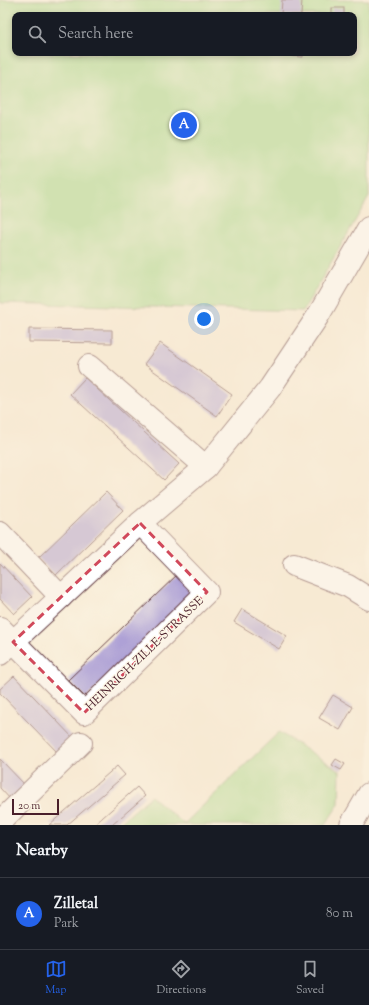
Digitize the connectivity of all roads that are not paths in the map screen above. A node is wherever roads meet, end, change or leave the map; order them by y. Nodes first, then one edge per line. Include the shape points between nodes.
1 (369, 228) edge
2 (89, 366) dead end
3 (206, 468) junction
4 (140, 523) junction
5 (0, 533) edge
6 (294, 565) dead end
7 (62, 597) junction
8 (369, 599) edge
9 (4, 642) edge
10 (81, 743) dead end
11 (369, 794) edge
12 (0, 822) edge
13 (351, 825) edge

1 - 3 street, HEINRICH-ZILLE-STRASSE via 318,316 270,388
2 - 3 street
3 - 4 street, HEINRICH-ZILLE-STRASSE
4 - 7 street, HEINRICH-ZILLE-STRASSE
4 - 9 street, HEINRICH-ZILLE-STRASSE via 207,592 84,713
5 - 7 street
6 - 8 street via 348,586
7 - 9 street, HEINRICH-ZILLE-STRASSE
10 - 12 street
11 - 13 street

